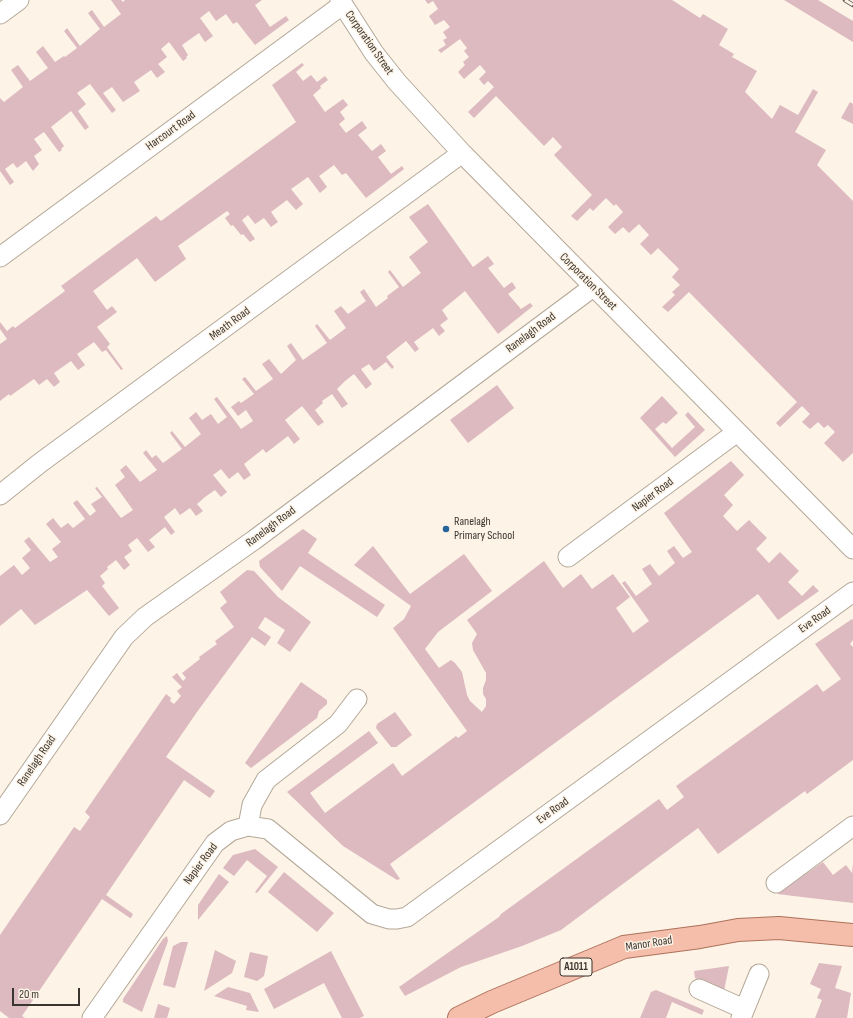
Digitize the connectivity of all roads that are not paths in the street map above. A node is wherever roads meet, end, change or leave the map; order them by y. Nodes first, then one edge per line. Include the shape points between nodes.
1 (341, 2) edge
2 (462, 153) junction
3 (0, 257) edge
4 (593, 287) junction
5 (737, 432) junction
6 (0, 495) edge
7 (853, 550) edge
8 (568, 557) dead end
9 (853, 592) edge
10 (357, 699) dead end
11 (0, 815) edge
12 (248, 826) junction
13 (853, 826) edge
14 (776, 883) dead end
15 (853, 935) edge
16 (759, 974) dead end
17 (699, 989) dead end
18 (743, 1014) edge
19 (92, 1018) edge
20 (459, 1018) edge

1 - 2 street, Corporation Street via 374,53 397,82
1 - 3 street, Harcourt Road
2 - 4 street, Corporation Street
2 - 6 street, Meath Road
4 - 5 street, Corporation Street
4 - 11 street, Ranelagh Road via 140,622 124,637 104,664
5 - 7 street, Corporation Street
5 - 8 street, Napier Road
9 - 12 street, Eve Road via 408,917 397,920 372,914 268,829
10 - 12 street via 338,724 266,780 252,805
12 - 19 street, Napier Road via 231,831 215,843
13 - 14 street
15 - 20 main road, Manor Road / A1011 via 779,928 738,930 624,947
16 - 18 street
17 - 18 street

